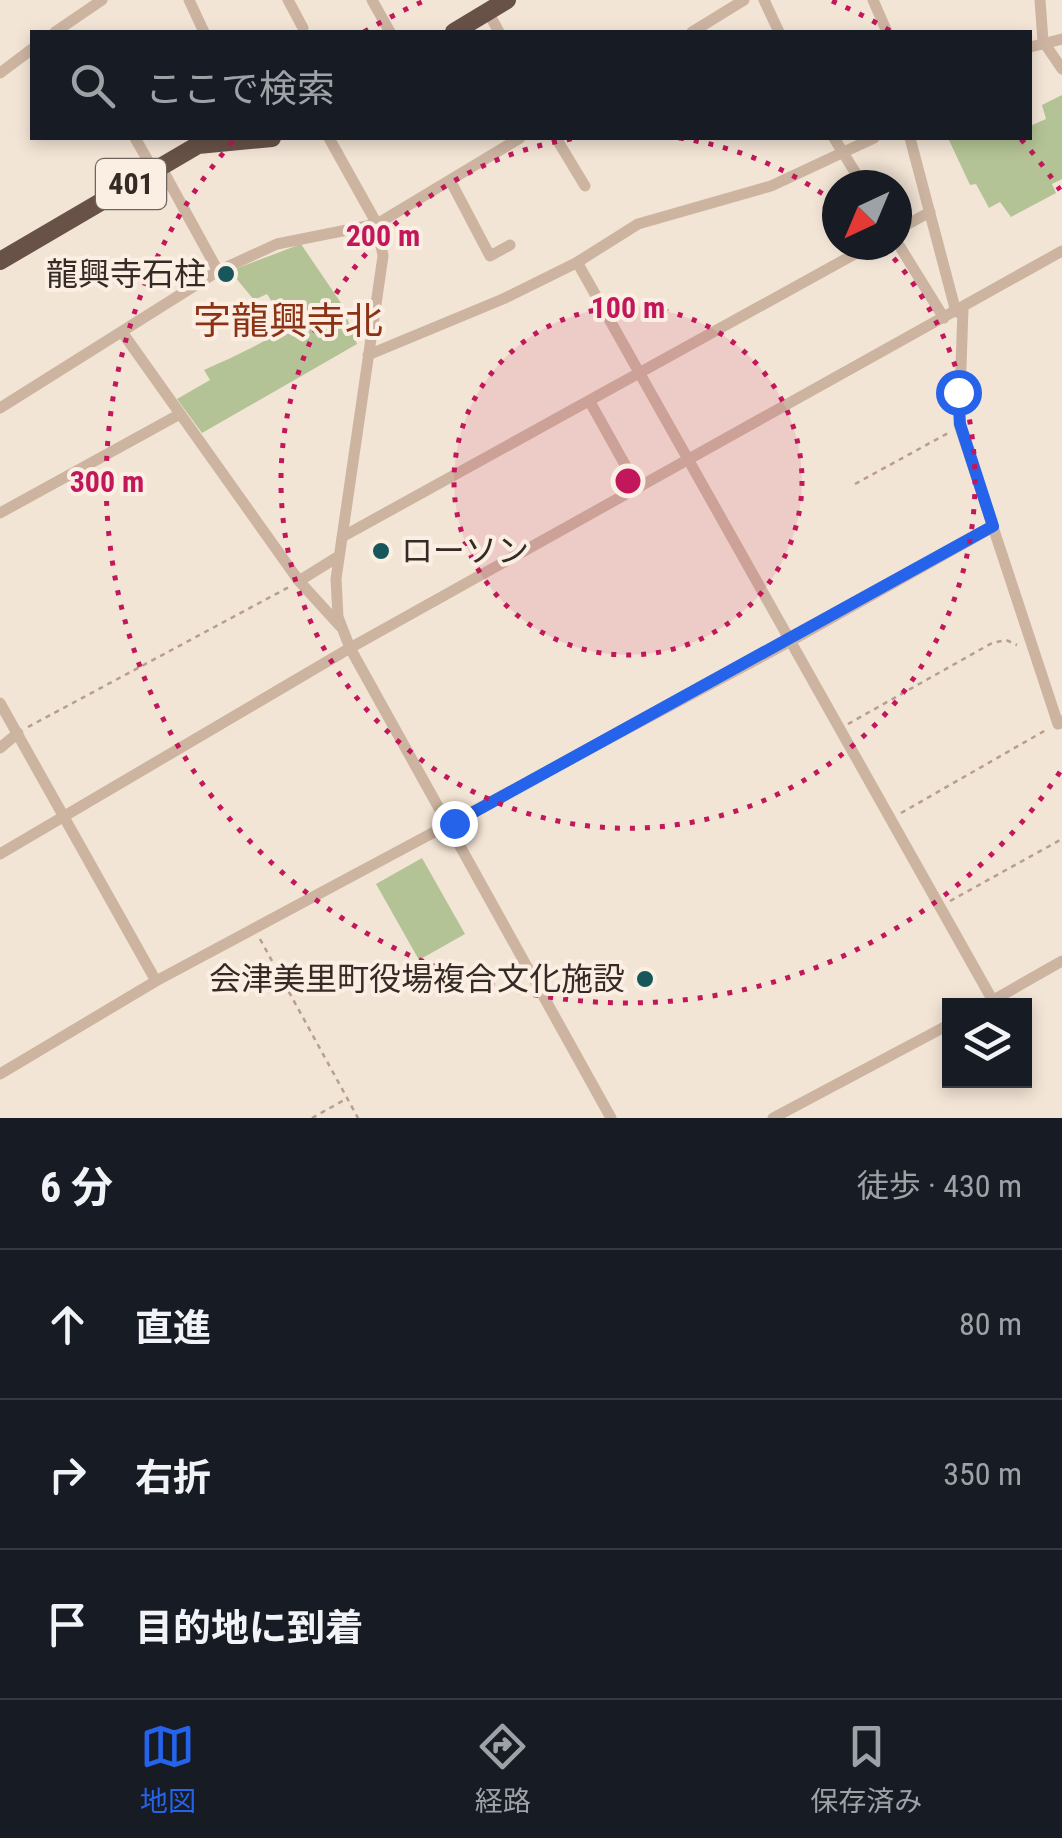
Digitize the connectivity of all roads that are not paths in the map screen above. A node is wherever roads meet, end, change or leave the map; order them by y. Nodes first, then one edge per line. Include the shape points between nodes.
1 (102, 0) edge
2 (189, 0) edge
3 (288, 0) edge
4 (372, 0) edge
5 (507, 0) edge
6 (744, 0) edge
7 (764, 0) edge
8 (873, 0) edge
9 (1040, 0) edge
10 (488, 12) junction
11 (69, 28) edge
12 (303, 28) dead end
13 (203, 30) edge
14 (389, 30) edge
15 (457, 30) edge
16 (498, 30) edge
17 (695, 30) edge
18 (778, 30) edge
19 (886, 30) edge
20 (1062, 39) edge
21 (1045, 44) junction
22 (1032, 47) edge
23 (30, 50) edge
24 (1062, 69) edge
25 (0, 73) edge
26 (136, 140) edge
27 (250, 140) edge
28 (330, 140) edge
29 (517, 140) edge
30 (557, 140) edge
31 (835, 140) edge
32 (870, 140) edge
33 (911, 140) edge
34 (843, 152) junction
35 (158, 169) junction
36 (854, 170) edge
37 (450, 180) junction
38 (585, 186) dead end
39 (930, 212) junction
40 (912, 222) edge
41 (378, 224) junction
42 (510, 245) dead end
43 (1062, 251) edge
44 (0, 260) edge
45 (844, 260) edge
46 (911, 260) edge
47 (577, 262) junction
48 (218, 271) junction
49 (954, 313) junction
50 (122, 332) junction
51 (368, 355) junction
52 (640, 374) junction
53 (590, 402) junction
54 (0, 408) edge
55 (180, 414) junction
56 (687, 458) junction
57 (638, 488) junction
58 (0, 513) edge
59 (993, 526) junction
60 (342, 537) junction
61 (339, 556) junction
62 (299, 581) junction
63 (340, 626) junction
64 (789, 642) junction
65 (350, 648) junction
66 (0, 704) edge
67 (1060, 722) edge
68 (18, 733) junction
69 (0, 748) edge
70 (64, 815) junction
71 (448, 823) junction
72 (0, 854) edge
73 (1062, 961) edge
74 (156, 981) junction
75 (986, 998) edge
76 (997, 998) edge
77 (942, 1028) edge
78 (0, 1074) edge
79 (612, 1118) edge
80 (773, 1118) edge

1 - 11 street
2 - 13 street
3 - 12 street
4 - 14 street
5 - 10 highway
6 - 17 street
7 - 18 street
8 - 19 street
9 - 21 street
10 - 15 highway
10 - 16 street
20 - 21 street
21 - 22 street
21 - 24 street
23 - 25 street
26 - 35 street
27 - 35 highway, 401 via 198,145
28 - 41 street
29 - 37 street
30 - 38 street
31 - 34 street
32 - 34 street
33 - 39 street
34 - 36 street
34 - 47 street via 771,186 638,224
35 - 44 highway, 401
35 - 48 street
37 - 41 street
37 - 42 street via 490,256
39 - 40 street
39 - 49 street
41 - 48 street via 277,244
41 - 51 street via 384,256
43 - 49 street
45 - 52 street
46 - 49 street
47 - 51 street
47 - 52 street
48 - 50 street
49 - 56 street
49 - 59 street via 960,426
50 - 54 street
50 - 55 street
51 - 60 street
52 - 53 street
52 - 56 street
53 - 57 street
53 - 60 street
55 - 58 street
55 - 62 street
56 - 57 street
56 - 64 street
57 - 65 street
59 - 64 street
59 - 67 street
60 - 61 street
61 - 62 street
61 - 63 street
62 - 63 street
63 - 65 street
64 - 71 street
64 - 75 street
65 - 70 street
65 - 71 street
66 - 68 street
68 - 69 street
68 - 70 street
70 - 72 street
70 - 74 street
71 - 74 street
71 - 79 street
73 - 76 street
74 - 78 street
77 - 80 street

